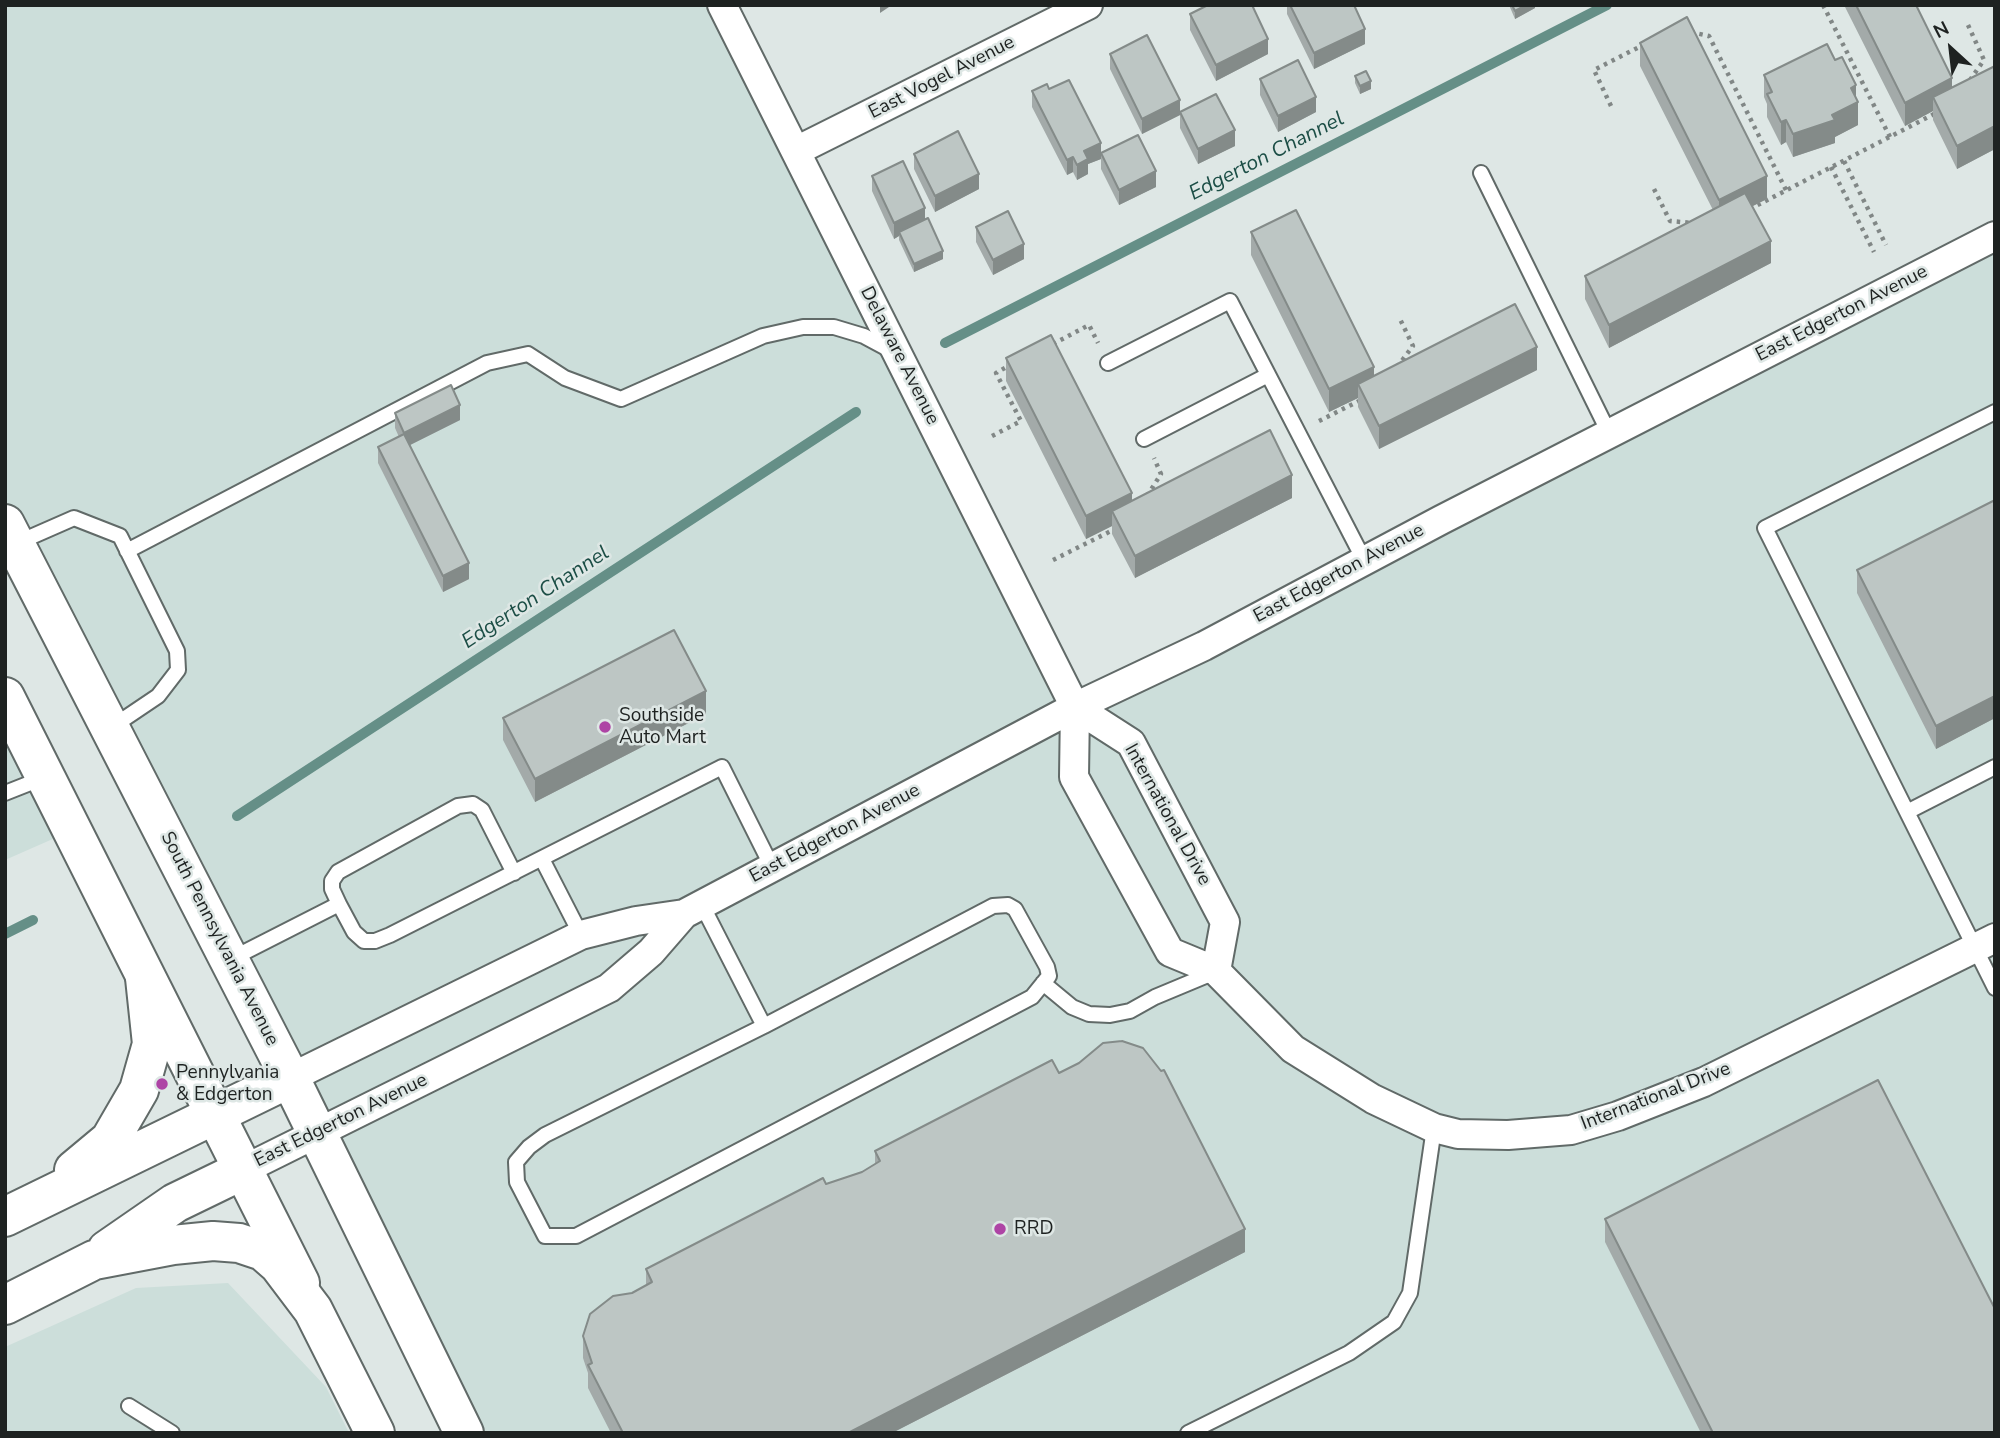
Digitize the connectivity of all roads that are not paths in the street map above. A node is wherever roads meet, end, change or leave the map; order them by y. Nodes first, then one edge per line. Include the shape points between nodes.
1 (722, 5) edge
2 (1088, 5) edge
3 (796, 151) junction
4 (1482, 173) dead end
5 (1995, 236) edge
6 (897, 353) junction
7 (1108, 363) dead end
8 (1268, 375) junction
9 (1995, 412) edge
10 (1609, 433) junction
11 (1144, 439) dead end
12 (10, 534) edge
13 (127, 551) junction
14 (1364, 560) junction
15 (5, 697) edge
16 (1075, 707) junction
17 (111, 727) junction
18 (1995, 767) edge
19 (45, 777) junction
20 (5, 793) edge
21 (1907, 812) junction
22 (542, 859) junction
23 (772, 867) junction
24 (514, 873) junction
25 (339, 904) junction
26 (693, 910) junction
27 (581, 935) junction
28 (1985, 943) edge
29 (230, 959) junction
30 (1216, 971) junction
31 (145, 978) junction
32 (1043, 983) junction
33 (1995, 988) edge
34 (764, 1026) junction
35 (290, 1078) junction
36 (215, 1115) junction
37 (1434, 1128) junction
38 (317, 1133) junction
39 (243, 1170) junction
40 (21, 1209) edge
41 (94, 1259) junction
42 (5, 1305) edge
43 (313, 1310) junction
44 (129, 1406) dead end
45 (172, 1433) edge
46 (375, 1433) edge
47 (464, 1433) edge
48 (1188, 1433) edge

1 - 3 street, Delaware Avenue
2 - 3 street, East Vogel Avenue
3 - 6 street, Delaware Avenue
4 - 10 lane
5 - 10 street, East Edgerton Avenue
6 - 13 lane via 834,327 803,327 763,336 621,399 565,378 528,354 487,363
6 - 16 street, Delaware Avenue
7 - 8 lane via 1230,301
8 - 11 lane
8 - 14 lane
9 - 21 lane via 1765,528
10 - 14 street, East Edgerton Avenue
12 - 13 lane via 74,518 120,536
12 - 17 main road, South Pennsylvania Avenue
13 - 17 lane via 177,651 178,670 158,696
14 - 16 street, East Edgerton Avenue via 1204,646
15 - 19 main road
16 - 23 street, East Edgerton Avenue
16 - 30 street, International Drive via 1131,743 1225,922
16 - 30 street, International Drive via 1074,777 1170,952
17 - 29 main road, South Pennsylvania Avenue
18 - 21 lane
19 - 20 lane
19 - 31 main road
21 - 28 lane
22 - 23 lane via 722,766
22 - 24 lane
22 - 27 lane
23 - 26 street, East Edgerton Avenue
24 - 25 lane via 375,941 354,932
24 - 25 lane via 482,810 473,804 458,806 338,872 332,889
25 - 29 lane
26 - 27 street, East Edgerton Avenue
26 - 34 lane
26 - 38 street, East Edgerton Avenue via 609,988
27 - 35 street, East Edgerton Avenue
28 - 33 lane
28 - 37 street, International Drive via 1704,1082 1618,1116 1571,1130 1508,1135 1458,1134
29 - 35 main road, South Pennsylvania Avenue
30 - 32 lane via 1130,1011 1110,1015 1072,1007
30 - 37 street, International Drive via 1293,1049 1373,1099
31 - 36 main road
31 - 40 main road via 152,1044 139,1090 110,1140
32 - 34 lane via 1049,976 1047,967 1015,909 993,906
32 - 34 lane via 1032,997 589,1230 576,1236 545,1236 517,1182 516,1162 528,1147
35 - 36 main road
35 - 38 main road, South Pennsylvania Avenue
36 - 39 main road
36 - 40 main road
37 - 48 lane via 1410,1293 1394,1322 1349,1353
38 - 39 street, East Edgerton Avenue
38 - 47 main road, South Pennsylvania Avenue
39 - 41 main road via 175,1203
39 - 43 main road
41 - 42 main road
41 - 43 main road via 173,1245 239,1243 263,1251 279,1265
43 - 46 main road
44 - 45 lane

